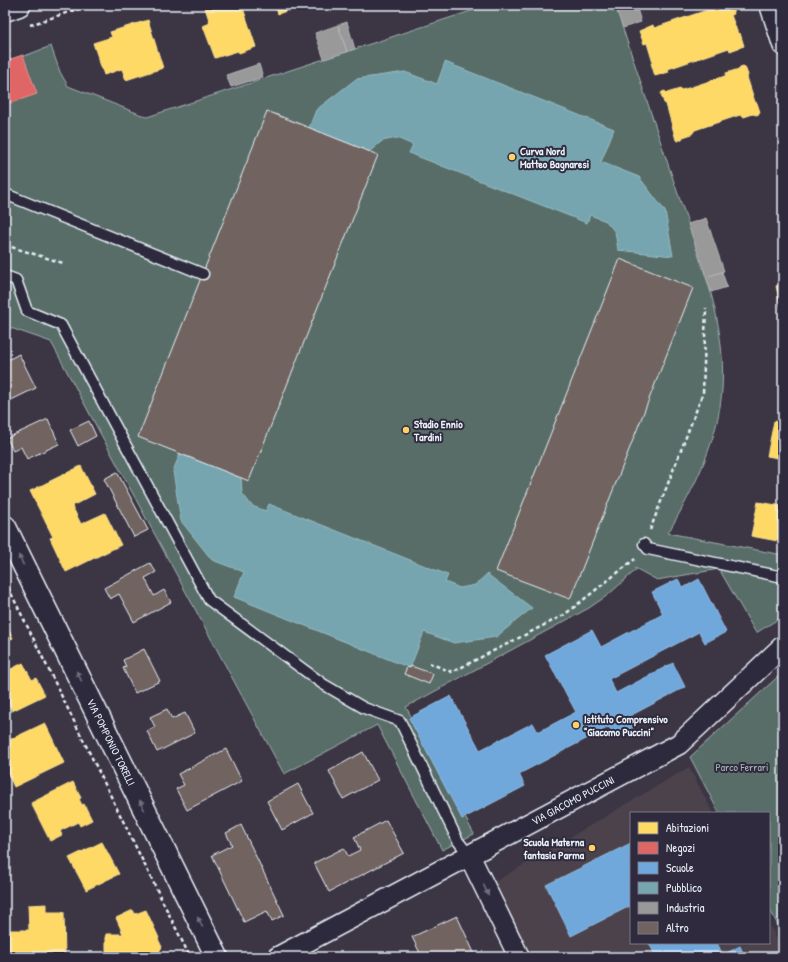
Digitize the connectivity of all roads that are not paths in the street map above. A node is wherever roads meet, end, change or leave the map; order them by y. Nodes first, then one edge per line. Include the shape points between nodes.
1 (770, 5) edge
2 (783, 45) edge
3 (5, 194) edge
4 (203, 274) dead end
5 (5, 280) edge
6 (5, 527) edge
7 (644, 544) road end
8 (783, 577) edge
9 (783, 646) edge
10 (469, 855) junction
11 (216, 955) edge
12 (278, 957) edge
13 (519, 957) edge

1 - 2 street
3 - 4 lane
5 - 10 lane via 8,277 16,280 27,310 61,325 209,600 323,684 364,708 400,721 458,841
11 -> 6 main road, VIA POMPONIO TORELLI
7 - 8 lane via 648,549
9 - 10 street, VIA GIACOMO PUCCINI via 679,744
10 - 12 street, VIA GIACOMO PUCCINI
10 -> 13 street

